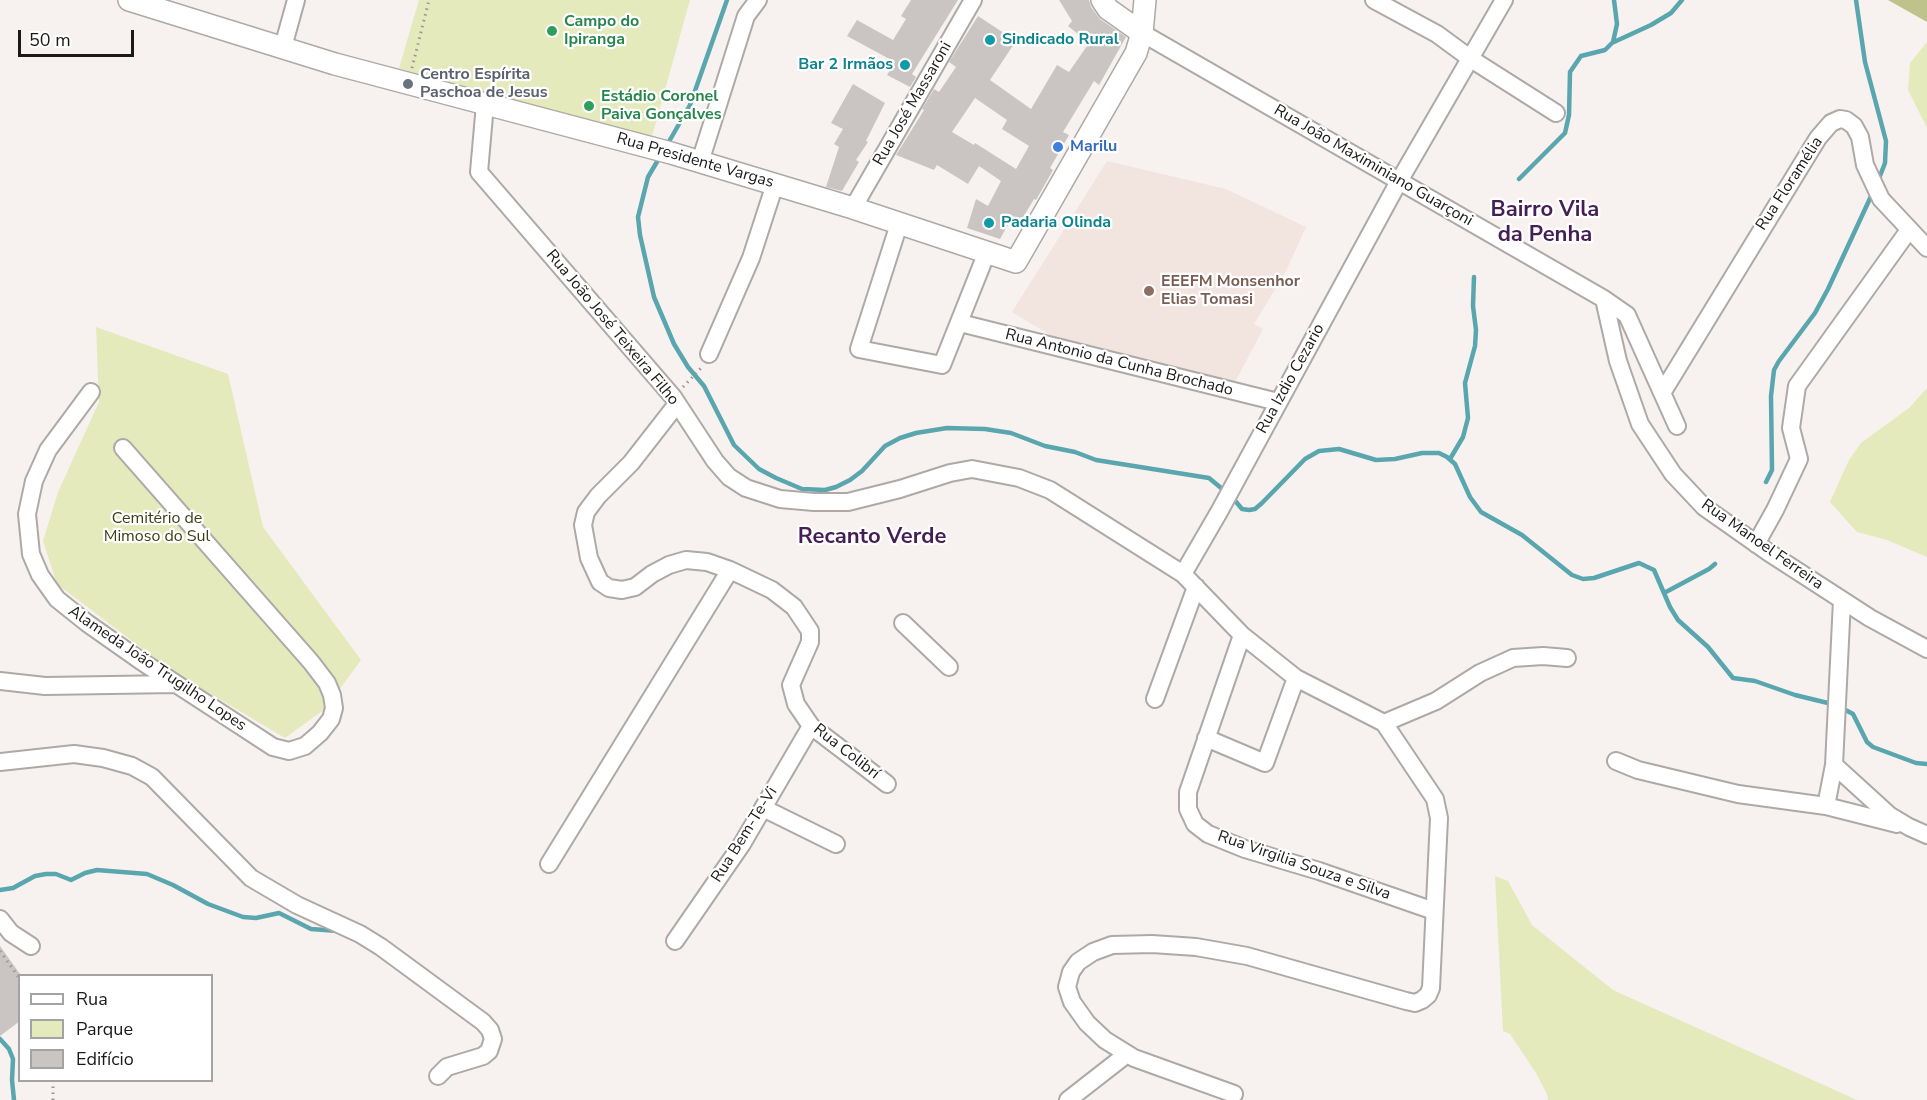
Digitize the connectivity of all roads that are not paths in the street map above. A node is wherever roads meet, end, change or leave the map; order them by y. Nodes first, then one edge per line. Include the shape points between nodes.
1 (129, 0) edge
2 (296, 0) edge
3 (758, 0) edge
4 (973, 0) edge
5 (1102, 0) edge
6 (1374, 0) edge
7 (1504, 0) edge
8 (1141, 12) edge
9 (283, 48) junction
10 (1471, 59) junction
11 (485, 104) junction
12 (1556, 113) dead end
13 (700, 162) junction
14 (775, 184) junction
15 (853, 208) junction
16 (899, 224) junction
17 (1909, 230) junction
18 (1927, 248) edge
19 (987, 252) junction
20 (1604, 300) junction
21 (960, 323) junction
22 (709, 354) dead end
23 (91, 392) dead end
24 (1662, 393) junction
25 (1278, 402) junction
26 (677, 404) junction
27 (1677, 426) dead end
28 (123, 448) dead end
29 (1756, 544) junction
30 (730, 570) junction
31 (1183, 574) junction
32 (1196, 587) junction
33 (1842, 600) junction
34 (903, 623) dead end
35 (1242, 635) junction
36 (1927, 649) edge
37 (1567, 658) dead end
38 (0, 666) edge
39 (949, 667) dead end
40 (1296, 678) junction
41 (6, 682) edge
42 (177, 684) junction
43 (1155, 699) dead end
44 (1384, 723) junction
45 (811, 726) junction
46 (1206, 738) junction
47 (1616, 761) dead end
48 (0, 762) edge
49 (1834, 765) junction
50 (887, 784) dead end
51 (1826, 806) junction
52 (763, 808) junction
53 (1909, 827) junction
54 (1927, 835) edge
55 (836, 844) dead end
56 (549, 864) dead end
57 (1434, 911) junction
58 (0, 919) edge
59 (675, 941) dead end
60 (31, 946) dead end
61 (1127, 1054) junction
62 (438, 1076) dead end
63 (1234, 1094) dead end
64 (1068, 1100) edge

1 - 9 main road, Rua Presidente Vargas
2 - 9 street
3 - 13 street via 746,16
4 - 15 street, Rua José Massaroni
5 - 8 main road via 1108,9
6 - 10 street via 1437,34
7 - 10 street, Rua Izdio Cezario
8 - 19 main road, Rua Presidente Vargas via 1136,53 1016,262
8 - 20 street, Rua João Maximiniano Guarçoni
9 - 11 main road, Rua Presidente Vargas
10 - 12 street
10 - 25 street, Rua Izdio Cezario
11 - 13 main road, Rua Presidente Vargas
11 - 26 street, Rua João José Teixeira Filho via 479,172
13 - 14 main road, Rua Presidente Vargas
14 - 15 main road, Rua Presidente Vargas
14 - 22 street via 751,258
15 - 16 main road, Rua Presidente Vargas
16 - 19 main road, Rua Presidente Vargas
16 - 21 street via 859,349 942,365
17 - 18 street, Rua Floramélia
17 - 24 street, Rua Floramélia via 1881,199 1865,165 1854,126 1840,119 1831,123 1818,138
17 - 29 street via 1797,386 1791,428 1799,459
19 - 21 street
20 - 24 street, Rua João Maximiniano Guarçoni via 1627,315
20 - 29 street, Rua Manoel Ferreira via 1618,361 1640,424 1673,474 1704,507
21 - 25 street, Rua Antonio da Cunha Brochado
23 - 42 street, Alameda João Trugilho Lopes via 48,450 34,481 27,514 31,554 57,599
24 - 27 street, Rua João Maximiniano Guarçoni
25 - 31 street, Rua Izdio Cezario
26 - 30 street via 586,512 583,525 589,558 600,582 622,590 686,560
26 - 31 street, Rua João José Teixeira Filho via 729,477 746,488 780,500 848,502 951,473 972,469 996,473 1050,490
28 - 42 street, Alameda João Trugilho Lopes via 311,662 327,683 334,708 320,733 305,746 289,751 273,747
29 - 33 street, Rua Manoel Ferreira
30 - 45 street, Rua Colibrí via 772,590 805,621 810,642 791,685 796,704
30 - 56 street
31 - 32 street, Rua João José Teixeira Filho
32 - 35 street, Rua João José Teixeira Filho
32 - 43 street
33 - 36 street, Rua Manoel Ferreira
33 - 49 street
34 - 39 street
35 - 40 street, Rua João José Teixeira Filho
35 - 46 street, Rua Virgilia Souza e Silva
37 - 44 street via 1514,658 1436,701
38 - 41 street
40 - 44 street, Rua João José Teixeira Filho
40 - 46 street via 1265,764
41 - 42 street via 45,686
44 - 57 street, Rua João José Teixeira Filho via 1435,799 1439,818
45 - 50 street, Rua Colibrí
45 - 52 street, Rua Bem-Te-Vi
46 - 57 street, Rua Virgilia Souza e Silva via 1188,792 1188,809 1195,824 1208,834
47 - 51 street via 1738,794
48 - 62 street via 74,754 132,766 152,777 251,878 381,947 483,1022 493,1039 489,1051 447,1067
49 - 51 street
49 - 53 street via 1889,815
51 - 53 street
52 - 55 street
52 - 59 street, Rua Bem-Te-Vi
53 - 54 street
57 - 61 street, Rua João José Teixeira Filho via 1431,988 1428,995 1415,1002 1247,956 1196,947 1112,945 1093,952 1077,962 1071,972 1067,987 1072,1002 1087,1023
58 - 60 street via 11,933
61 - 63 street
61 - 64 street

